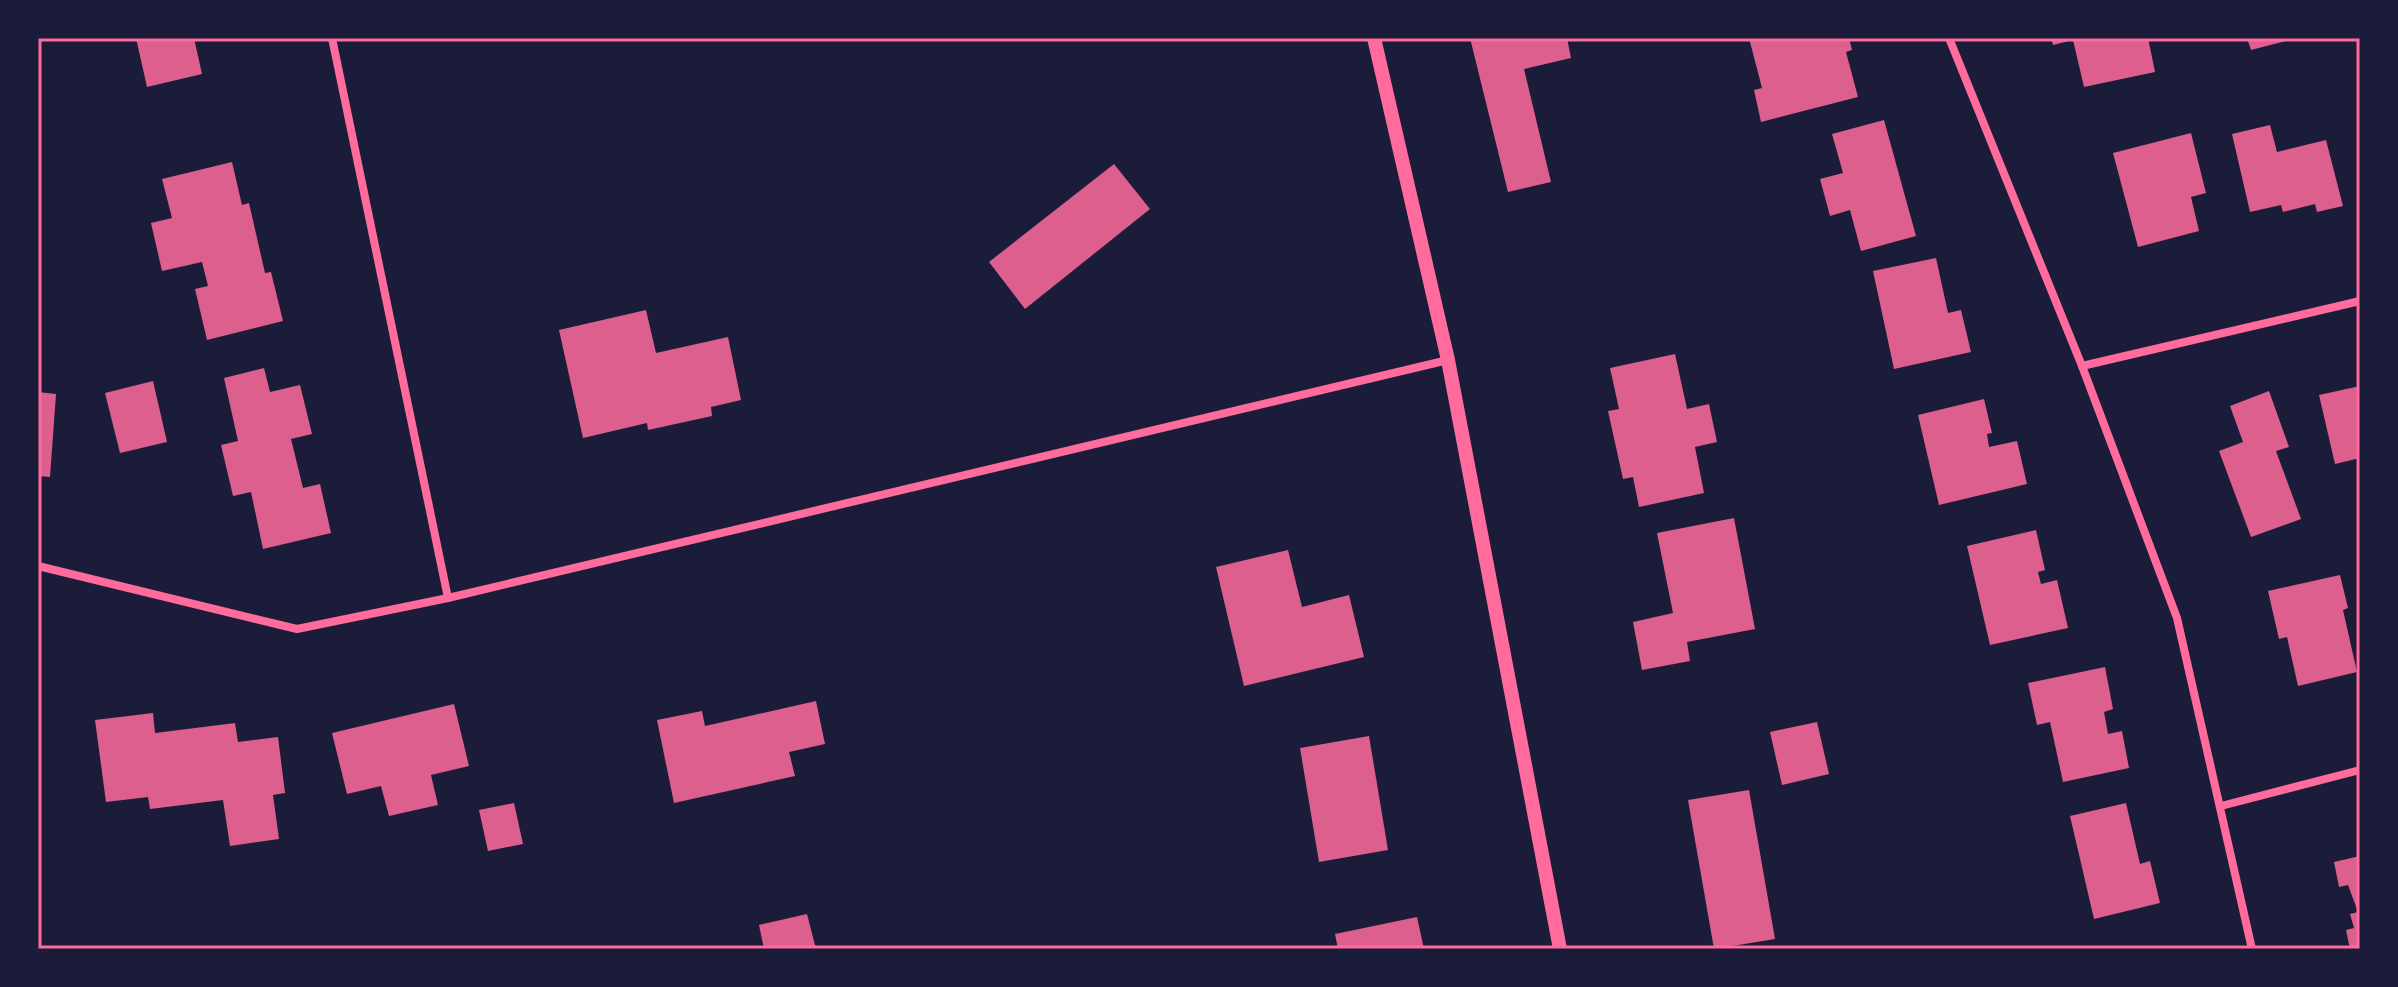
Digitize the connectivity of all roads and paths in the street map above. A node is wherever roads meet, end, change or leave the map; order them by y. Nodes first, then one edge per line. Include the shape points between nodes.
1 (332, 38) edge
2 (1374, 38) edge
3 (1949, 38) edge
4 (2360, 301) edge
5 (1448, 360) junction
6 (2082, 366) junction
7 (38, 566) edge
8 (448, 598) junction
9 (2360, 770) edge
10 (2221, 806) junction
11 (1560, 949) edge
12 (2252, 949) edge

1 - 8 street
2 - 5 street
3 - 6 street
4 - 6 street
5 - 8 street
5 - 11 street
6 - 10 street via 2177,618
7 - 8 street via 297,629
9 - 10 street
10 - 12 street

